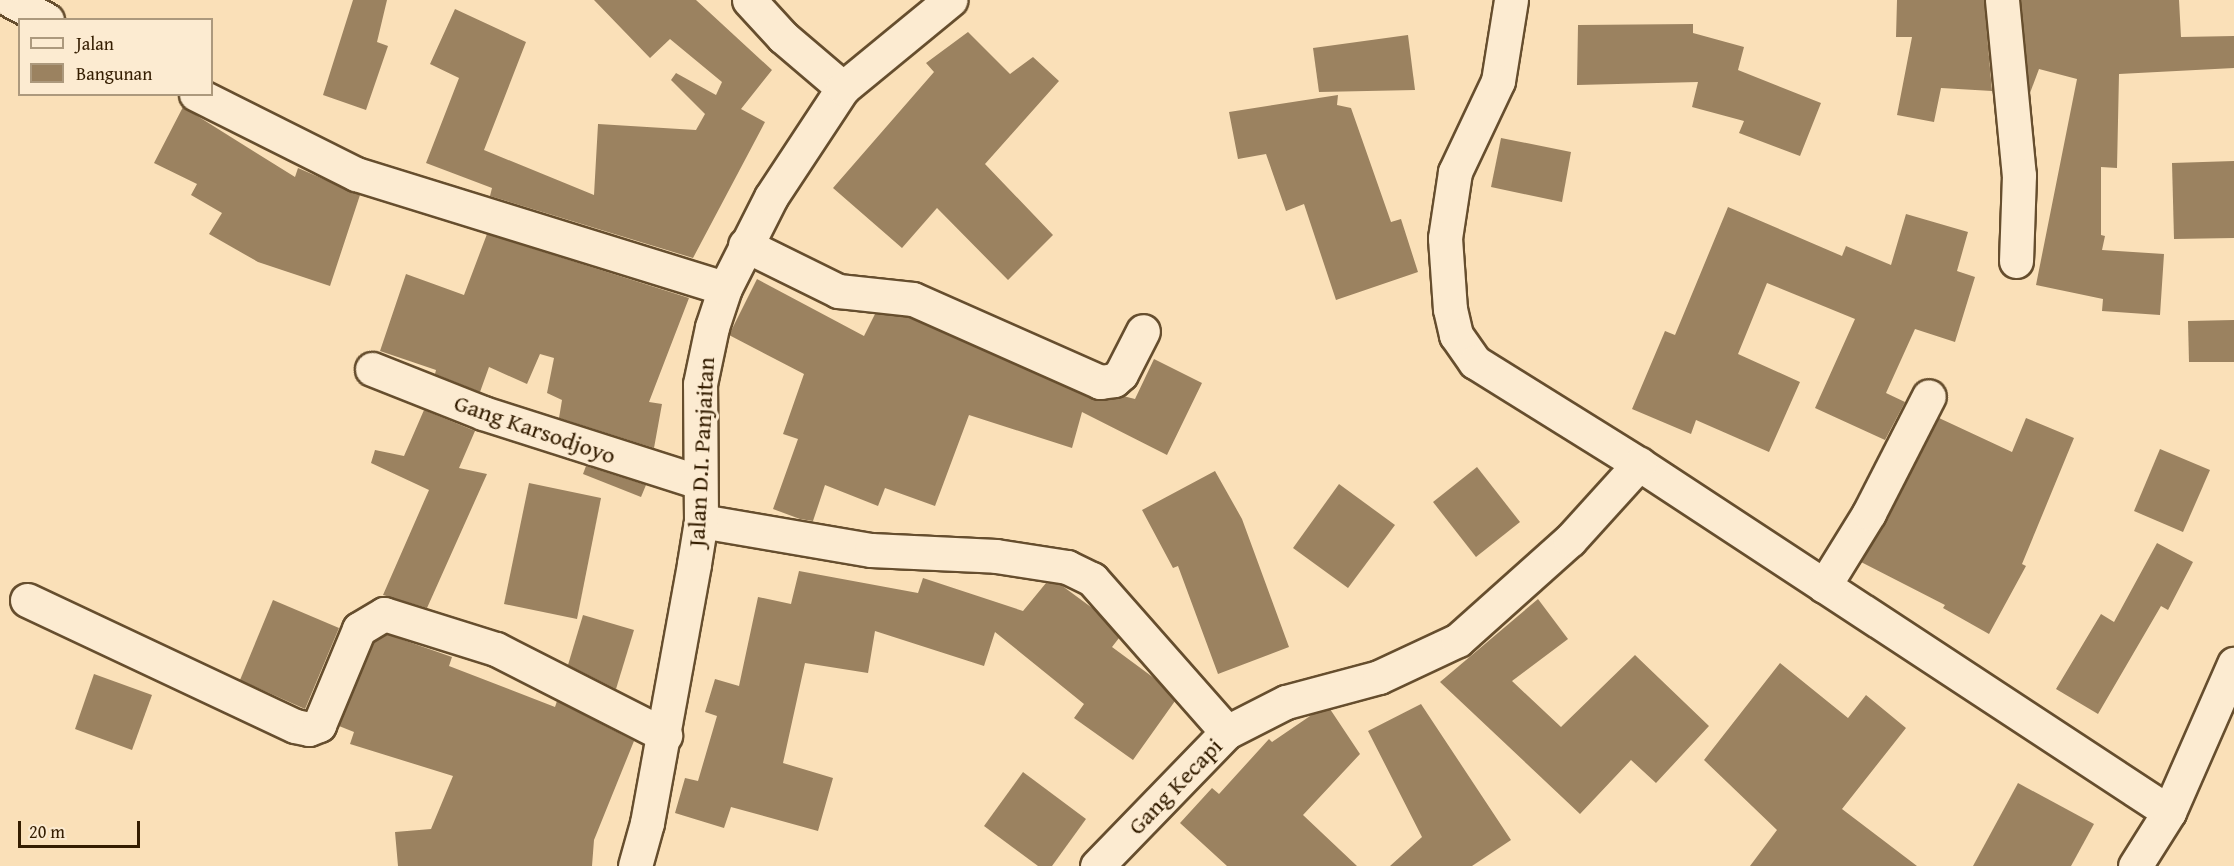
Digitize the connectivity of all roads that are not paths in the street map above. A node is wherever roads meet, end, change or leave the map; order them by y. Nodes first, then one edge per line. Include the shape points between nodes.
1 (10, 0) edge
2 (749, 0) edge
3 (950, 0) edge
4 (1511, 0) edge
5 (2002, 0) edge
6 (43, 18) edge
7 (843, 88) junction
8 (200, 96) edge
9 (745, 245) junction
10 (2016, 261) dead end
11 (725, 288) junction
12 (1143, 332) dead end
13 (372, 369) dead end
14 (1929, 396) dead end
15 (1639, 464) junction
16 (699, 482) junction
17 (701, 521) junction
18 (1824, 586) junction
19 (27, 600) dead end
20 (2234, 664) edge
21 (1227, 732) junction
22 (665, 735) junction
23 (2169, 812) junction
24 (635, 866) edge
25 (1097, 866) edge
26 (2135, 866) edge

1 - 6 street
2 - 7 street via 783,37
3 - 7 street, Jalan D.I. Panjaitan
4 - 15 street via 1498,81 1455,172 1445,238 1450,309 1456,335 1475,362
5 - 10 street via 2019,175
7 - 9 street, Jalan D.I. Panjaitan via 771,197
8 - 11 street via 356,174
9 - 11 street, Jalan D.I. Panjaitan
9 - 12 street via 838,291 913,299 1100,382 1114,380 1121,374
11 - 16 street, Jalan D.I. Panjaitan via 700,384
13 - 16 street, Gang Karsodjoyo via 494,417
14 - 18 street via 1869,513
15 - 18 street
15 - 21 street, Gang Kecapi via 1570,540 1458,640 1379,677 1286,702
16 - 17 street, Jalan D.I. Panjaitan
17 - 21 street via 871,550 996,556 1067,567 1092,579
17 - 22 street, Jalan D.I. Panjaitan
18 - 23 street
19 - 22 street via 309,729 324,718 359,629 384,614 496,649
20 - 23 street
21 - 25 street, Gang Kecapi
22 - 24 street, Jalan D.I. Panjaitan
23 - 26 street

